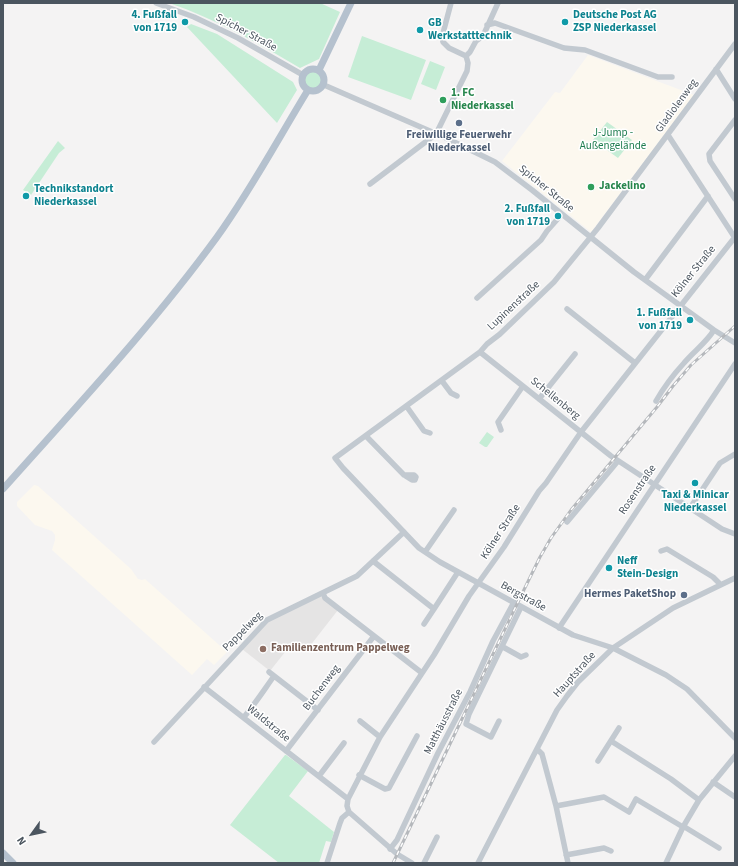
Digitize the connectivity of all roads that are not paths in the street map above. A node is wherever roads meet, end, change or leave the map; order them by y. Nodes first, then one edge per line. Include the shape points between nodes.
1 (156, 3) edge
2 (351, 3) edge
3 (451, 3) edge
4 (498, 3) edge
5 (487, 26) junction
6 (735, 44) edge
7 (466, 56) junction
8 (716, 69) junction
9 (319, 70) junction
10 (303, 75) junction
11 (672, 77) dead end
12 (324, 84) junction
13 (308, 90) junction
14 (735, 99) edge
15 (735, 120) edge
16 (436, 134) junction
17 (668, 135) junction
18 (370, 184) dead end
19 (708, 196) junction
20 (735, 200) edge
21 (562, 214) junction
22 (591, 237) junction
23 (735, 237) edge
24 (645, 280) junction
25 (477, 298) dead end
26 (680, 305) junction
27 (567, 309) dead end
28 (714, 330) junction
29 (735, 343) edge
30 (480, 352) junction
31 (575, 354) dead end
32 (635, 363) junction
33 (735, 364) edge
34 (442, 381) junction
35 (523, 386) junction
36 (457, 396) dead end
37 (539, 399) junction
38 (656, 401) dead end
39 (406, 407) junction
40 (500, 430) dead end
41 (581, 432) junction
42 (430, 433) dead end
43 (366, 436) junction
44 (351, 447) joint
45 (735, 454) edge
46 (618, 461) junction
47 (404, 475) dead end
48 (654, 484) junction
49 (3, 489) edge
50 (690, 508) junction
51 (454, 510) dead end
52 (567, 522) dead end
53 (404, 532) junction
54 (735, 534) edge
55 (661, 551) dead end
56 (425, 552) junction
57 (373, 562) junction
58 (458, 572) junction
59 (735, 578) edge
60 (479, 583) junction
61 (720, 584) junction
62 (323, 593) junction
63 (514, 602) junction
64 (521, 607) junction
65 (434, 609) junction
66 (424, 624) dead end
67 (559, 628) junction
68 (374, 636) junction
69 (502, 647) junction
70 (613, 648) junction
71 (526, 655) dead end
72 (422, 673) junction
73 (204, 687) junction
74 (318, 710) junction
75 (244, 717) junction
76 (360, 721) dead end
77 (499, 721) dead end
78 (619, 728) dead end
79 (380, 736) junction
80 (417, 736) dead end
81 (735, 738) edge
82 (611, 741) junction
83 (154, 742) dead end
84 (344, 743) dead end
85 (537, 749) junction
86 (286, 751) junction
87 (735, 756) edge
88 (598, 761) dead end
89 (360, 775) junction
90 (319, 776) junction
91 (713, 782) junction
92 (735, 797) edge
93 (348, 799) junction
94 (699, 800) junction
95 (556, 806) junction
96 (349, 812) junction
97 (683, 826) junction
98 (437, 837) dead end
99 (719, 848) dead end
100 (390, 849) junction
101 (611, 850) dead end
102 (3, 853) edge
103 (566, 855) junction
104 (13, 863) edge
105 (326, 863) edge
106 (412, 863) edge
107 (424, 863) edge
108 (478, 863) edge
109 (568, 863) edge
110 (666, 863) edge

1 - 10 street, Spicher Straße via 194,17 238,38
2 - 9 main road
3 - 7 street via 443,42 449,48
4 - 5 street
5 - 7 street via 483,36 476,41
5 - 11 street via 495,23 564,48 585,50 658,77
6 - 8 street, Gladiolenweg
7 - 16 street via 467,71
8 - 14 street
8 - 17 street, Gladiolenweg
9 - 10 main road via 312,68
9 - 12 main road via 324,75
10 - 13 main road via 302,82
12 - 13 main road via 315,91
12 - 16 street, Spicher Straße
13 - 49 main road via 240,203 206,252 121,356
15 - 20 street via 709,154 710,161
16 - 18 street
16 - 21 street, Spicher Straße via 495,162
17 - 19 street
17 - 22 street, Gladiolenweg
19 - 23 street
19 - 24 street
21 - 22 street, Spicher Straße
21 - 25 street via 541,240
22 - 24 street, Spicher Straße
22 - 30 street, Lupinenstraße via 554,282
23 - 26 street, Kölner Straße
24 - 26 street, Spicher Straße
26 - 28 street, Spicher Straße
26 - 32 street, Kölner Straße
27 - 32 street
28 - 29 street, Spicher Straße
28 - 38 street via 708,340 666,385
30 - 34 street, Lupinenstraße
30 - 35 street, Schellenberg
31 - 37 street
32 - 41 street, Kölner Straße
33 - 48 street, Rosenstraße
34 - 36 street via 451,393
34 - 39 street, Lupinenstraße
35 - 37 street, Schellenberg
35 - 40 street via 498,422
37 - 41 street, Schellenberg
39 - 42 street via 424,431
39 - 43 street, Lupinenstraße
41 - 46 street, Schellenberg
41 - 60 street, Kölner Straße
43 - 44 street, Lupinenstraße
43 - 47 street
44 - 53 street, Bergstraße via 336,458
45 - 50 street via 720,463
46 - 48 street, Schellenberg
46 - 52 street
48 - 50 street, Schellenberg
48 - 67 street, Rosenstraße
50 - 54 street, Schellenberg via 722,529
51 - 56 street
53 - 56 street, Bergstraße
53 - 57 street, Pappelweg
55 - 61 street via 667,549 714,577
56 - 58 street, Bergstraße
57 - 62 street, Pappelweg via 358,576
57 - 65 street
58 - 60 street, Bergstraße
58 - 65 street
59 - 61 street, Hauptstraße
60 - 63 street, Bergstraße
60 - 72 street, Kölner Straße
61 - 70 street, Hauptstraße via 673,608
62 - 68 street via 325,598
62 - 73 street, Pappelweg via 267,620
63 - 64 street, Bergstraße
63 - 100 street, Matthäusstraße via 397,840
64 - 67 street, Bergstraße
64 - 69 street
65 - 66 street
67 - 70 street, Bergstraße
68 - 72 street
68 - 74 street, Buchenweg
69 - 71 street via 521,657
69 - 77 street via 466,724 491,737
70 - 81 street, Bergstraße via 666,675 687,689
70 - 85 street, Hauptstraße via 567,696
72 - 79 street, Kölner Straße
73 - 75 street, Waldstraße
73 - 83 street, Pappelweg
74 - 75 street via 272,674 262,695
74 - 86 street, Buchenweg
75 - 86 street, Waldstraße
76 - 79 street
78 - 82 street
79 - 89 street, Kölner Straße
80 - 89 street via 389,788 386,789
82 - 88 street
82 - 94 street
84 - 90 street
85 - 95 street via 542,754
85 - 108 street, Hauptstraße
86 - 90 street, Waldstraße
87 - 91 street
89 - 93 street, Kölner Straße
90 - 93 street, Waldstraße
91 - 92 street
91 - 94 street
93 - 96 street
94 - 97 street
95 - 97 street via 604,797 629,812 636,799
95 - 103 street
96 - 100 street
96 - 105 street via 342,818
97 - 99 street
97 - 110 street
98 - 107 street
100 - 106 street
101 - 103 street via 604,848
102 - 104 main road
103 - 109 street

